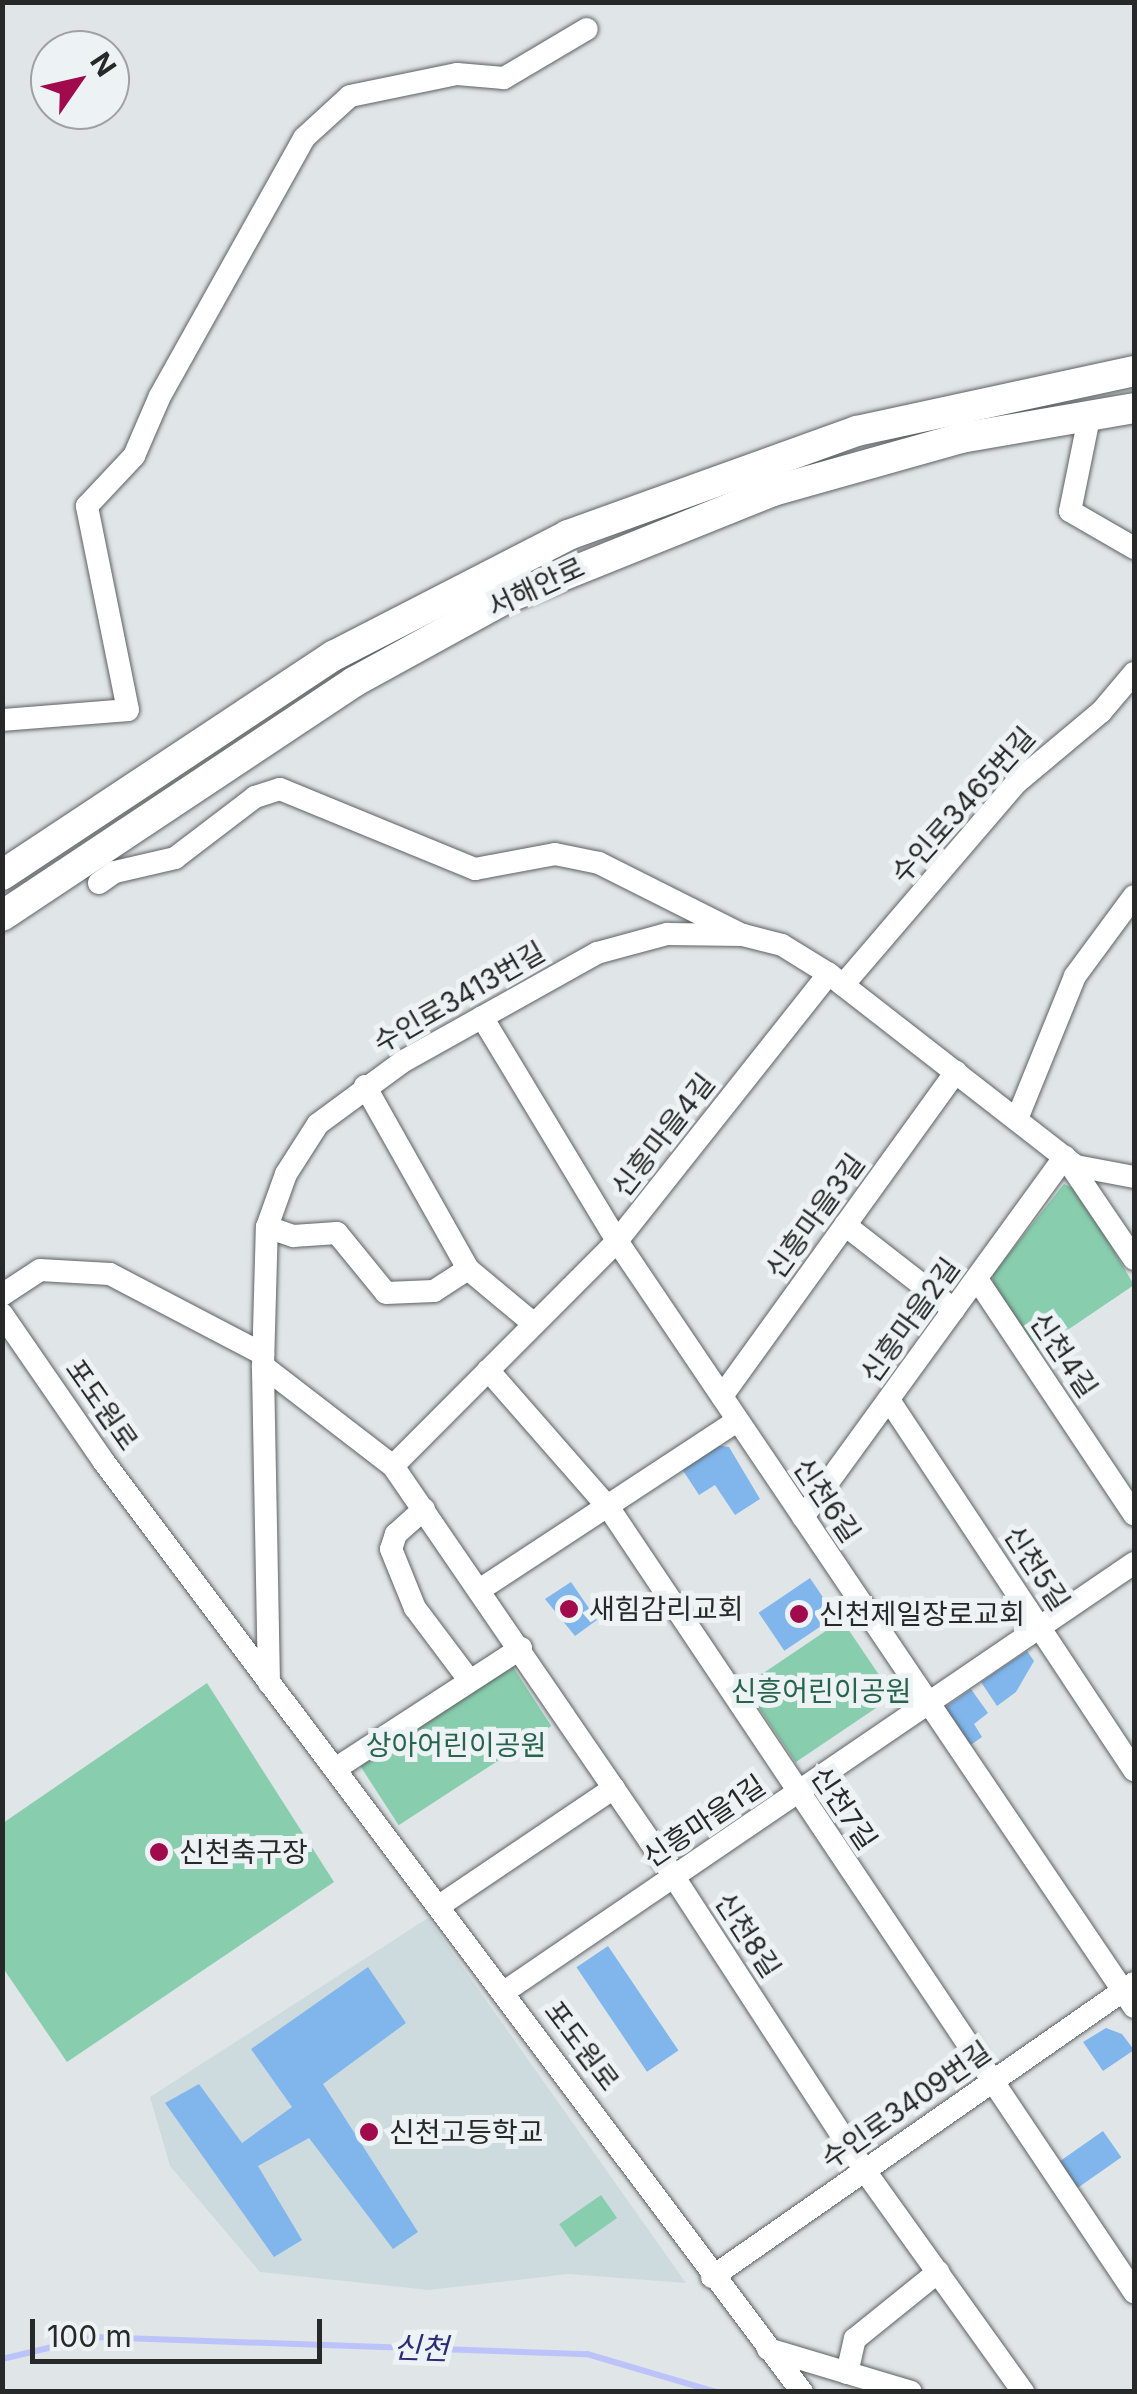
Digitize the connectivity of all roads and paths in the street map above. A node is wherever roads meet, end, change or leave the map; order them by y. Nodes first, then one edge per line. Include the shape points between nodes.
1 (586, 28) dead end
2 (1134, 371) edge
3 (1134, 408) edge
4 (1090, 413) junction
5 (1134, 548) edge
6 (1134, 673) edge
7 (2, 720) edge
8 (2, 876) edge
9 (99, 883) dead end
10 (1134, 896) edge
11 (2, 916) edge
12 (743, 936) junction
13 (836, 979) junction
14 (482, 1017) junction
15 (956, 1070) junction
16 (365, 1086) junction
17 (1017, 1119) junction
18 (1065, 1157) junction
19 (1134, 1177) edge
20 (845, 1225) junction
21 (267, 1228) junction
22 (617, 1241) junction
23 (1134, 1258) edge
24 (468, 1269) junction
25 (977, 1279) junction
26 (2, 1295) edge
27 (954, 1310) junction
28 (2, 1314) edge
29 (534, 1324) junction
30 (263, 1360) junction
31 (488, 1370) junction
32 (722, 1396) junction
33 (889, 1400) junction
34 (738, 1421) junction
35 (393, 1466) junction
36 (609, 1508) junction
37 (424, 1509) junction
38 (1134, 1514) edge
39 (804, 1517) junction
40 (1134, 1563) edge
41 (481, 1589) junction
42 (1041, 1629) junction
43 (521, 1648) junction
44 (469, 1680) junction
45 (270, 1682) junction
46 (927, 1706) junction
47 (334, 1769) junction
48 (1134, 1770) edge
49 (614, 1788) junction
50 (798, 1793) junction
51 (674, 1877) junction
52 (439, 1906) junction
53 (504, 1992) junction
54 (1131, 1994) edge
55 (993, 2082) junction
56 (865, 2171) junction
57 (938, 2272) junction
58 (712, 2277) junction
59 (1134, 2292) edge
60 (773, 2356) junction
61 (847, 2373) junction
62 (802, 2392) edge
63 (911, 2392) edge
64 (1023, 2392) edge

1 - 7 street via 504,78 457,74 350,96 304,138 160,396 134,456 86,506 128,710
2 - 8 main road, 서해안로 via 857,431 568,535 335,655
3 - 4 main road, 서해안로
4 - 5 street via 1070,511
4 - 11 main road, 서해안로 via 961,438 773,492 507,598 354,682
6 - 13 street, 수인로3465번길 via 1100,712 1016,783
9 - 12 street via 115,872 175,858 256,797 280,789 475,869 555,854 598,863
10 - 17 street via 1075,976
12 - 13 street, 수인로3413번길 via 782,945
12 - 14 street, 수인로3413번길 via 667,934 597,953
13 - 15 street, 수인로3413번길
13 - 22 street, 신흥마을4길
14 - 16 street, 수인로3413번길
14 - 22 street, 신천6길
15 - 17 street, 수인로3413번길
15 - 20 street, 신흥마을3길
16 - 21 street, 수인로3413번길 via 318,1124 286,1174
16 - 24 street
17 - 18 street, 수인로3413번길
18 - 19 street, 수인로3413번길 via 1076,1166
18 - 23 street
18 - 25 street, 신흥마을2길
20 - 27 street
20 - 32 street, 신흥마을3길
21 - 24 street via 293,1236 336,1233 386,1293 434,1291
21 - 30 street, 수인로3413번길
22 - 29 street, 신흥마을4길
22 - 32 street, 신천6길
24 - 29 street
25 - 27 street, 신흥마을2길
25 - 38 street, 신천4길
26 - 30 street, 신천8길 via 40,1270 110,1274
27 - 33 street, 신흥마을2길
28 - 45 street, 포도원로
29 - 31 street, 신흥마을4길
30 - 35 street, 신천8길
30 - 45 street, 수인로3413번길
31 - 35 street, 신흥마을4길
31 - 36 street, 신천7길
32 - 34 street, 신천6길
33 - 39 street, 신흥마을2길
33 - 42 street, 신천5길
34 - 36 street
34 - 39 street, 신천6길
35 - 37 street, 신천8길
36 - 41 street
36 - 50 street, 신천7길
37 - 41 street, 신천8길
37 - 44 street via 396,1534 391,1549 415,1608
39 - 46 street, 신천6길
40 - 42 street, 신흥마을1길
41 - 43 street, 신천8길
42 - 46 street, 신흥마을1길
42 - 48 street, 신천5길
43 - 44 street
43 - 49 street, 신천8길
44 - 47 street
45 - 47 street, 포도원로
46 - 50 street, 신흥마을1길
46 - 54 street, 신천6길
47 - 52 street, 포도원로
49 - 51 street, 신천8길
49 - 52 street
50 - 51 street, 신흥마을1길
50 - 55 street, 신천7길
51 - 53 street, 신흥마을1길
51 - 56 street, 신천8길
52 - 53 street, 포도원로
53 - 58 street, 포도원로
54 - 55 street, 수인로3409번길
55 - 56 street, 수인로3409번길
55 - 59 street, 신천7길
56 - 57 street, 신천8길
56 - 58 street, 수인로3409번길
57 - 61 street via 854,2339
57 - 64 street, 신천8길
58 - 60 street, 포도원로
60 - 61 street
60 - 62 street, 포도원로
61 - 63 street

